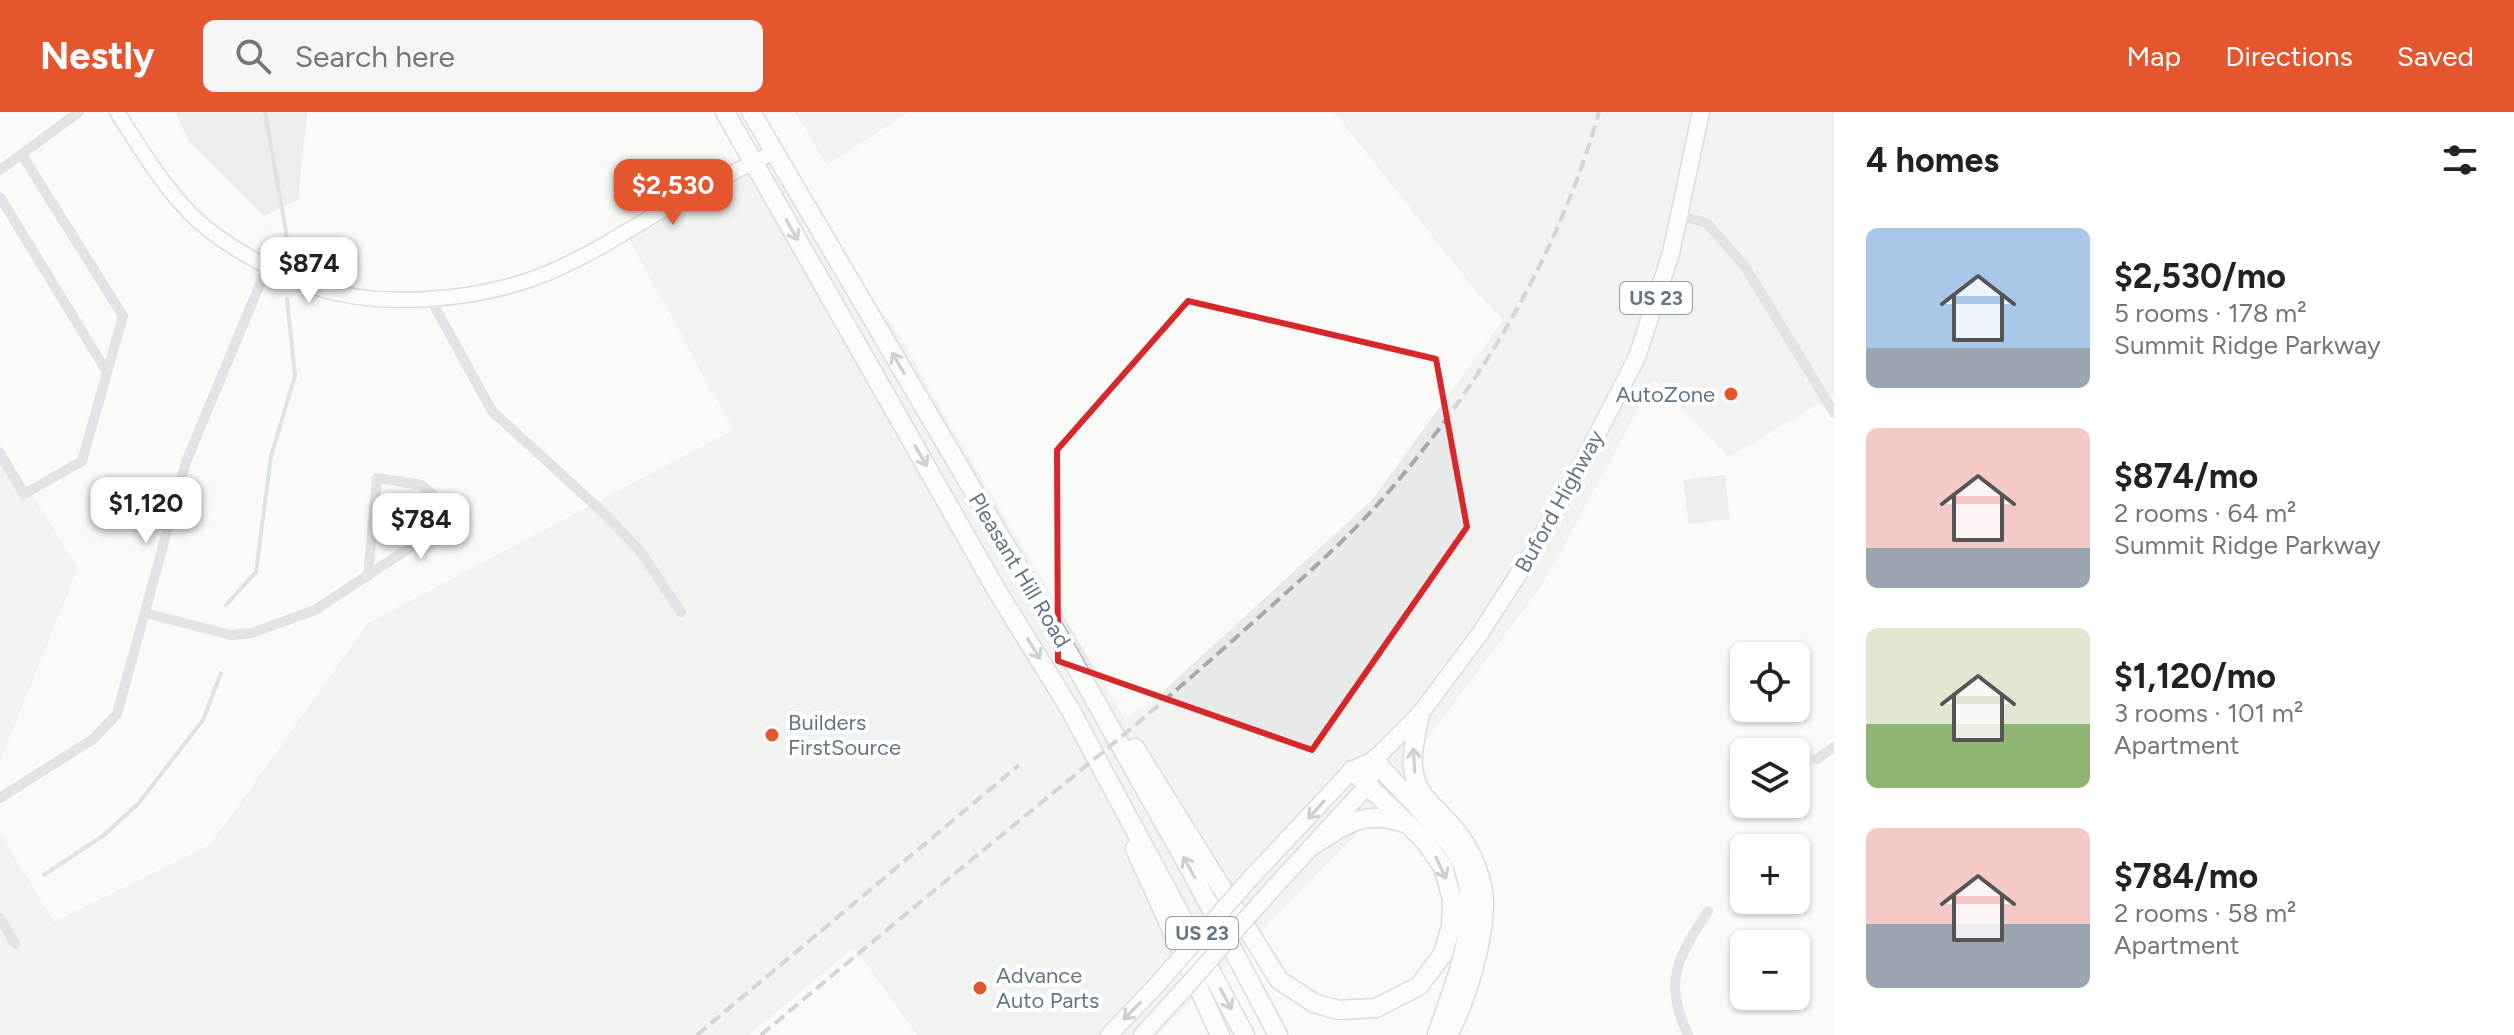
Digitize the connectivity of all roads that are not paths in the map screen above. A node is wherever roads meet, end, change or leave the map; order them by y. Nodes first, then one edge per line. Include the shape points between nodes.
1 (79, 112) edge
2 (117, 112) edge
3 (725, 112) edge
4 (751, 112) edge
5 (1698, 112) edge
6 (774, 152) junction
7 (22, 155) junction
8 (754, 162) junction
9 (0, 170) edge
10 (0, 197) edge
11 (1679, 215) junction
12 (268, 265) junction
13 (430, 298) junction
14 (107, 372) junction
15 (1834, 413) edge
16 (0, 453) edge
17 (368, 576) junction
18 (681, 612) dead end
19 (145, 613) junction
20 (1061, 640) junction
21 (1070, 709) junction
22 (1420, 714) junction
23 (1834, 747) edge
24 (1817, 759) dead end
25 (1374, 760) junction
26 (1352, 770) junction
27 (1369, 784) junction
28 (0, 798) edge
29 (1409, 825) junction
30 (1315, 844) junction
31 (1708, 911) dead end
32 (0, 918) edge
33 (15, 944) dead end
34 (1109, 1035) edge
35 (1142, 1035) edge
36 (1220, 1035) edge
37 (1245, 1035) edge
38 (1278, 1035) edge
39 (1437, 1035) edge
40 (1448, 1035) edge
41 (1688, 1035) edge

1 - 7 street
2 - 12 street via 173,193 209,230
3 - 8 highway, Pleasant Hill Road
4 - 6 highway, Pleasant Hill Road
5 - 11 main road, Buford Highway / US 23
6 - 8 street
20 -> 6 highway, Pleasant Hill Road
7 - 9 street
7 - 14 street via 123,316
8 - 13 street via 532,279
8 -> 21 highway, Pleasant Hill Road via 997,591
10 - 14 street
11 - 15 street via 1707,223 1746,268
11 - 22 main road, Buford Highway / US 23 via 1637,357 1583,462 1525,565
12 - 13 street via 318,288
12 - 19 street via 186,462
13 - 18 street via 492,411 640,551
14 - 16 street via 82,461 24,494
17 - 17 street via 394,559 458,516 422,485 377,478
17 - 19 street via 315,610 252,633 231,635
19 - 28 street via 117,714 93,739
29 -> 20 highway via 1443,867 1452,899 1443,954 1419,986 1376,1008 1338,1010 1314,1003 1279,980 1109,706
38 -> 20 highway, Pleasant Hill Road
21 - 36 highway
21 -> 37 highway, Pleasant Hill Road
22 - 25 main road, Buford Highway / US 23
40 -> 22 highway via 1481,935 1484,898 1464,841 1424,798 1416,779 1411,757
23 - 24 street
25 - 26 main road, Buford Highway / US 23
25 - 27 main road
25 - 39 highway via 1454,849 1467,881 1471,918
26 - 27 highway
26 -> 34 main road, Buford Highway / US 23, bridge
27 - 29 highway
27 - 30 main road, US 23
29 - 30 highway via 1379,816 1363,818
30 - 35 main road, US 23, bridge
31 - 41 street via 1682,950 1674,985
32 - 33 street

